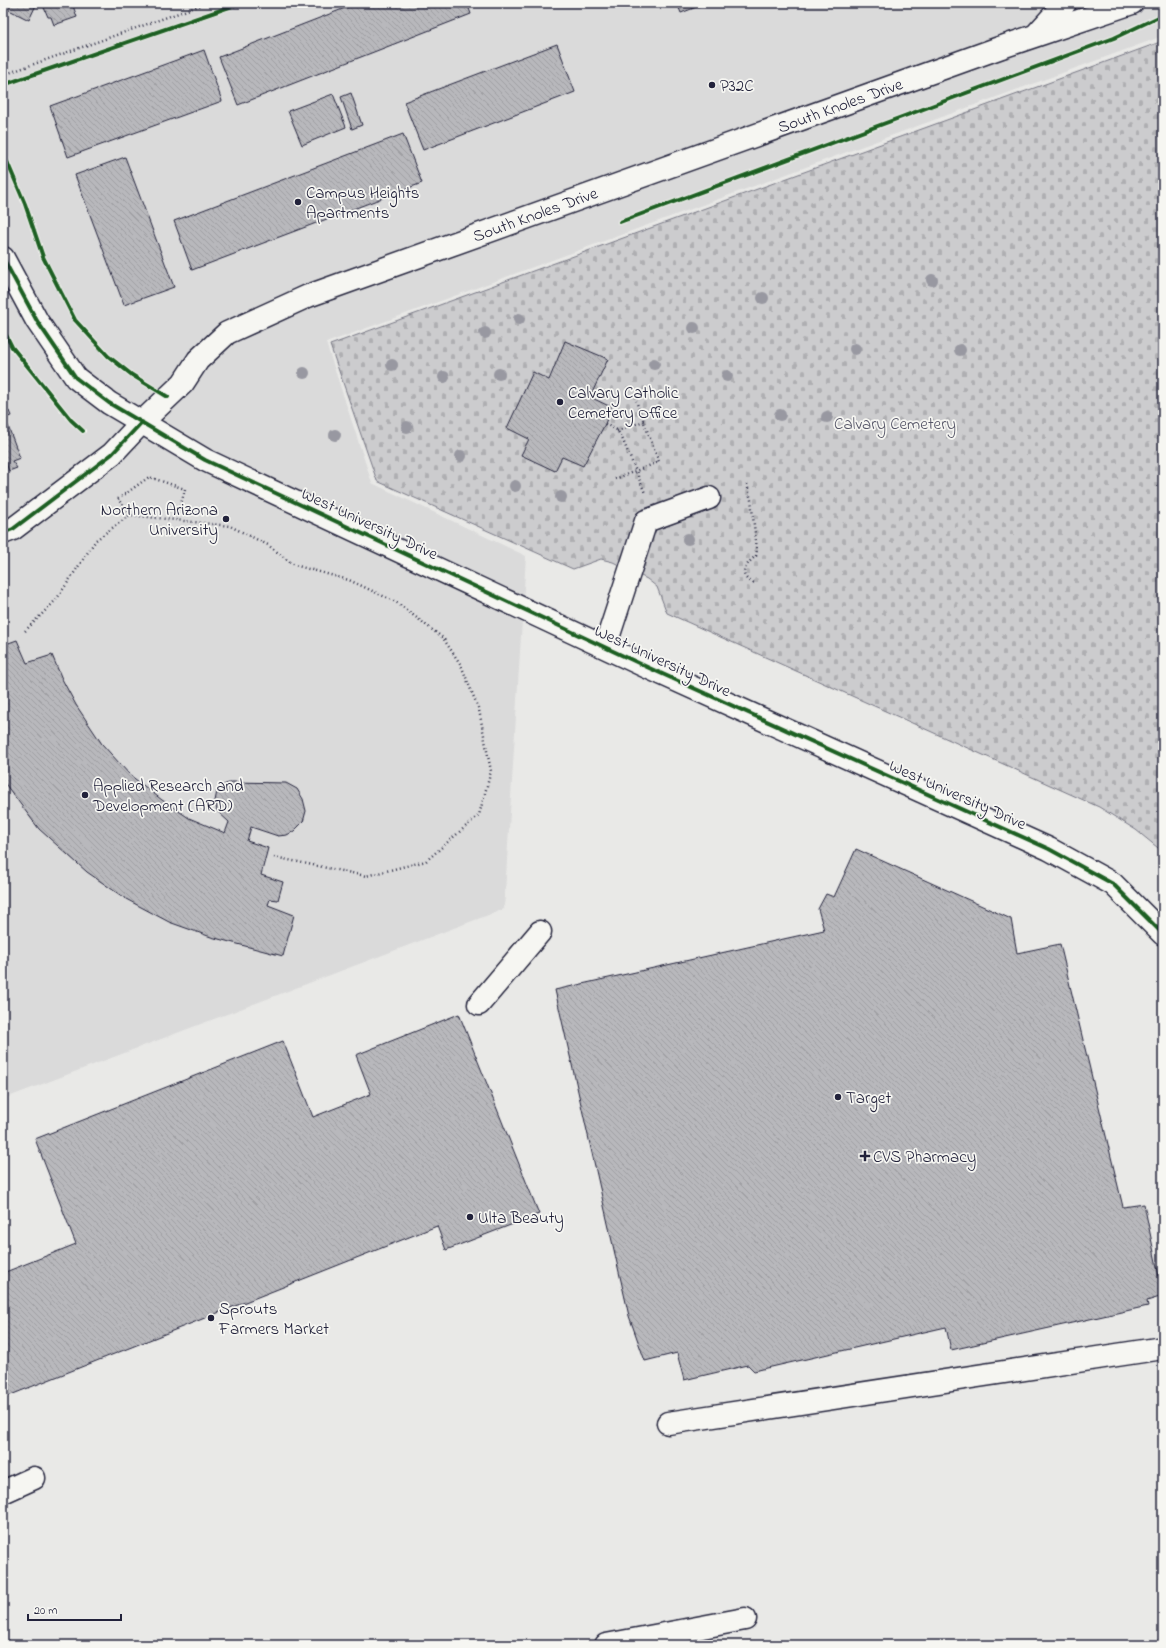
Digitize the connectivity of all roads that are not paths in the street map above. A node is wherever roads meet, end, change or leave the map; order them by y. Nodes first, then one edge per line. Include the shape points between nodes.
1 (1065, 3) edge
2 (1132, 3) edge
3 (1036, 36) junction
4 (3, 258) edge
5 (142, 422) junction
6 (709, 498) dead end
7 (3, 533) edge
8 (605, 648) junction
9 (540, 932) dead end
10 (1163, 934) edge
11 (479, 1004) dead end
12 (1163, 1348) edge
13 (668, 1423) dead end
14 (34, 1478) dead end
15 (3, 1492) edge
16 (745, 1619) dead end
17 (607, 1645) edge

1 - 3 street
2 - 3 street, South Knoles Drive
3 - 5 street, South Knoles Drive via 308,296 227,333 198,360 183,383
4 - 5 street, West University Drive via 36,321 76,378 109,403
5 - 7 street, South Knoles Drive via 112,454 14,529
5 - 8 street, West University Drive via 205,460
6 - 8 street via 646,521
8 - 10 street, West University Drive via 1049,849 1113,884
9 - 11 street
12 - 13 street
14 - 15 street
16 - 17 street

